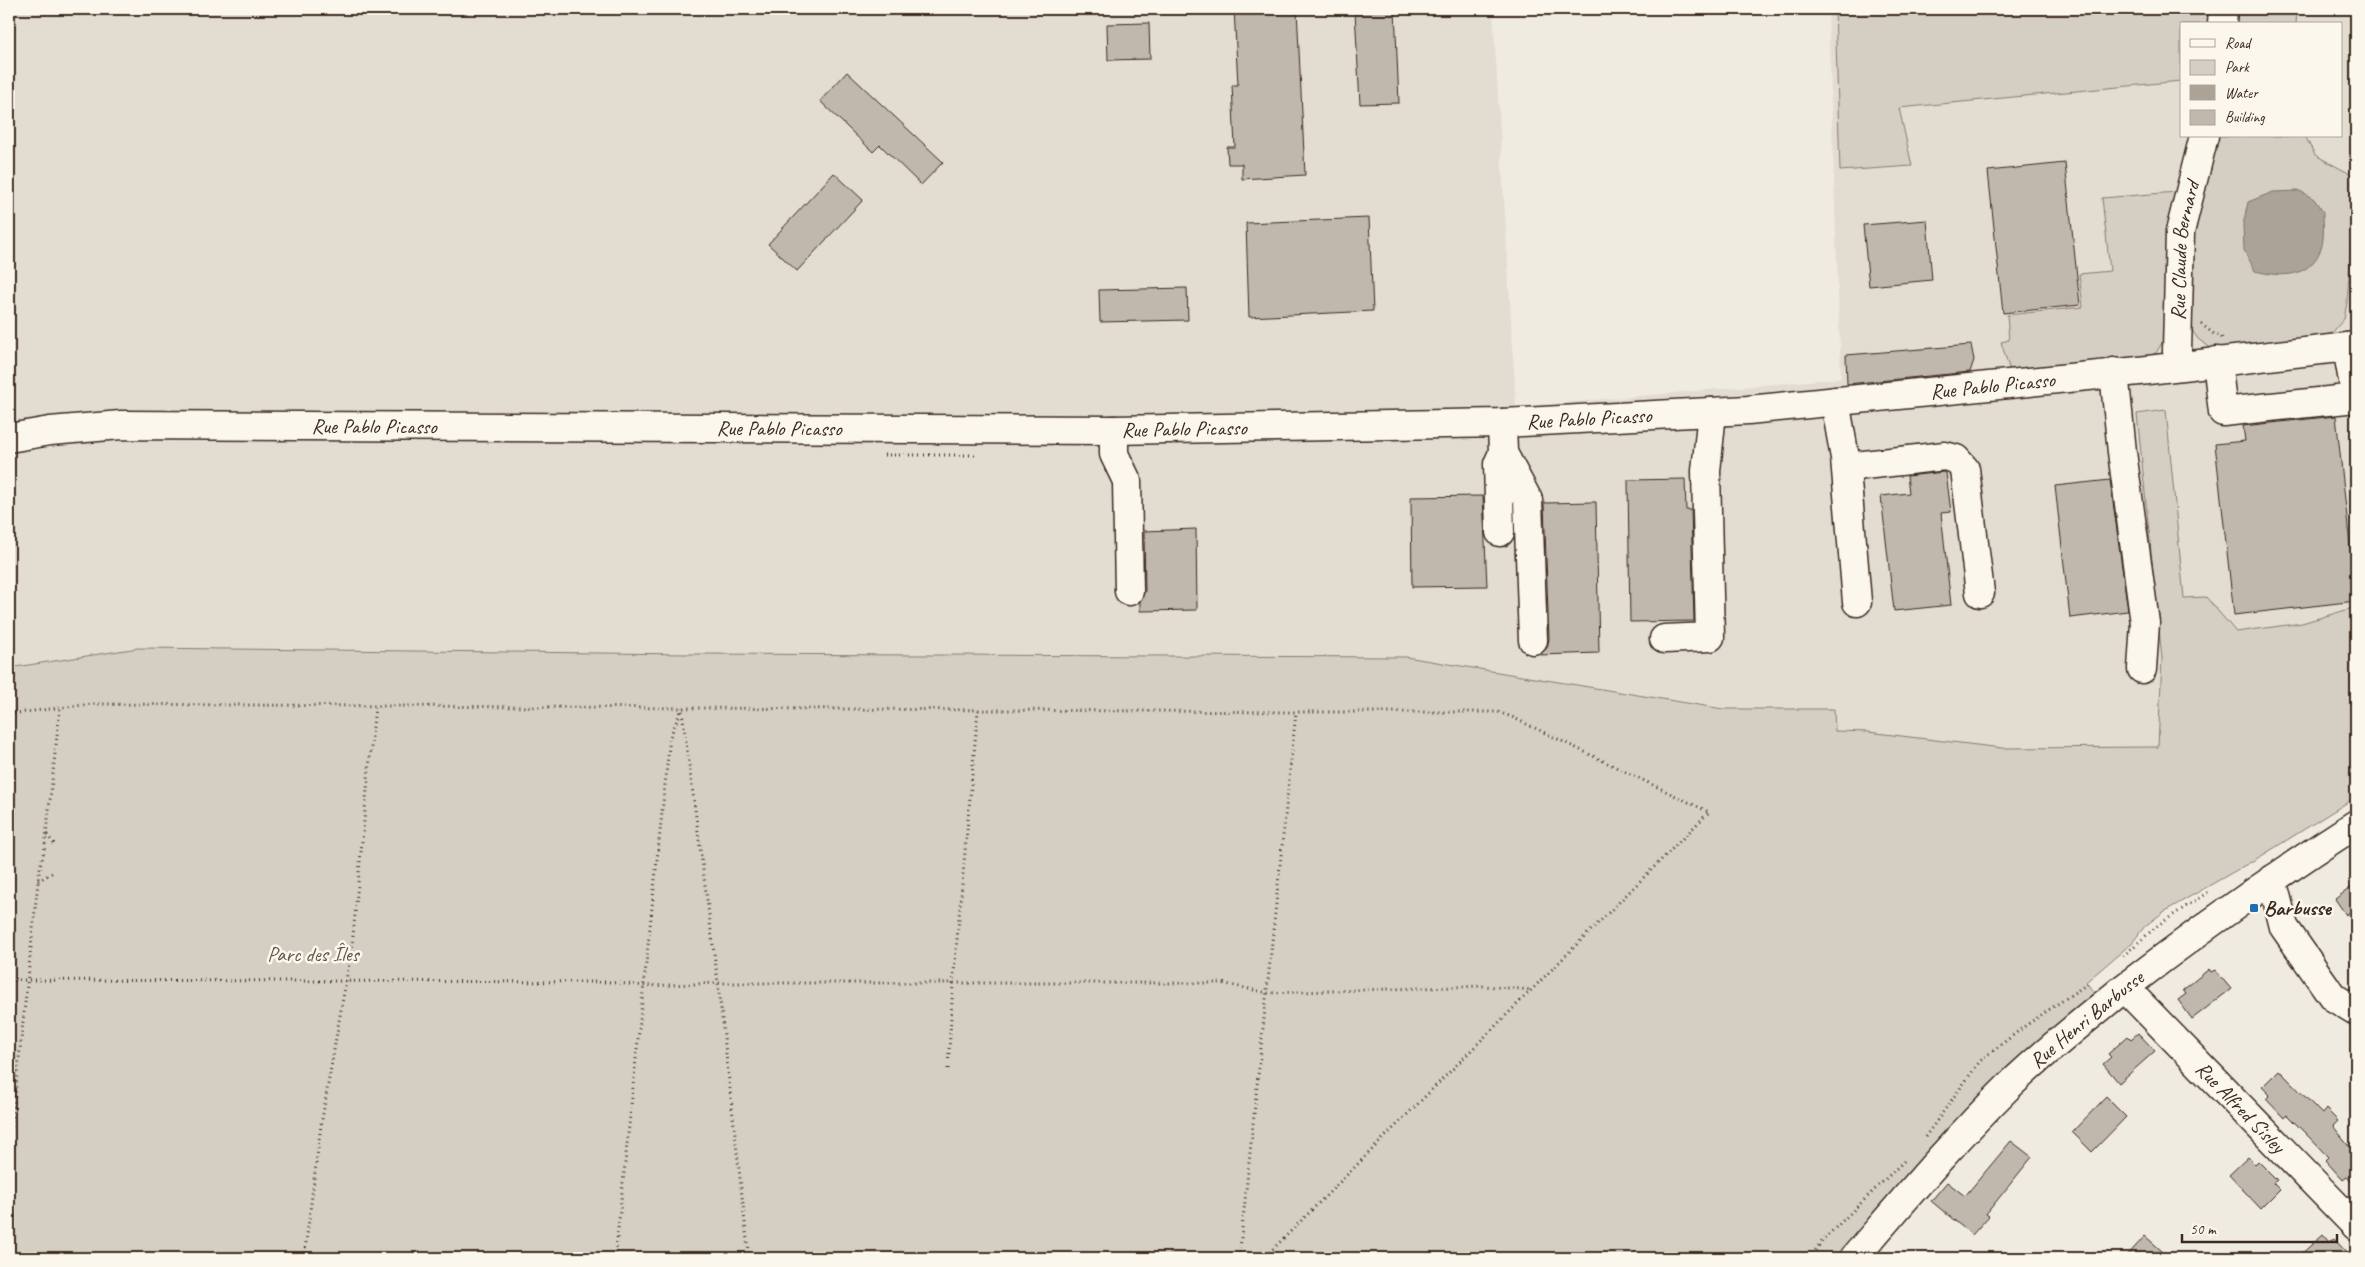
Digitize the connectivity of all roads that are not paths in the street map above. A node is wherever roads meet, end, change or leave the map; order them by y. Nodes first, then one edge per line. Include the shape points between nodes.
1 (2222, 9) edge
2 (2222, 22) edge
3 (2204, 138) edge
4 (2352, 346) edge
5 (2221, 361) junction
6 (2179, 366) junction
7 (2114, 372) junction
8 (2356, 398) edge
9 (1835, 401) junction
10 (1712, 412) junction
11 (1502, 423) junction
12 (1114, 430) junction
13 (9, 438) edge
14 (1503, 452) junction
15 (1846, 467) junction
16 (1500, 532) dead end
17 (1129, 591) dead end
18 (1980, 593) dead end
19 (1857, 602) dead end
20 (1664, 639) dead end
21 (1533, 640) dead end
22 (2142, 668) dead end
23 (2356, 824) edge
24 (2272, 879) junction
25 (2125, 988) junction
26 (2356, 1011) edge
27 (2356, 1226) edge
28 (1854, 1258) edge

1 - 2 street
3 - 6 street, Rue Claude Bernard via 2180,232
4 - 5 street, Rue Pablo Picasso
4 - 8 street
5 - 6 street, Rue Pablo Picasso
5 - 8 street via 2224,412
6 - 7 street, Rue Pablo Picasso
7 - 9 street, Rue Pablo Picasso
7 - 22 street via 2145,623
9 - 10 street, Rue Pablo Picasso
9 - 15 street
10 - 11 street, Rue Pablo Picasso
10 - 20 street via 1706,471 1710,637
11 - 12 street, Rue Pablo Picasso
11 - 14 street
12 - 13 street, Rue Pablo Picasso via 121,425
12 - 17 street via 1114,454 1127,481
14 - 16 street via 1498,464
14 - 21 street via 1528,500
15 - 18 street via 1945,456 1956,460 1965,469
15 - 19 street
23 - 24 street, Rue Henri Barbusse
24 - 25 street, Rue Henri Barbusse via 2179,944
24 - 26 street via 2284,927 2333,997
25 - 27 street, Rue Alfred Sisley
25 - 28 street, Rue Henri Barbusse via 2009,1086

